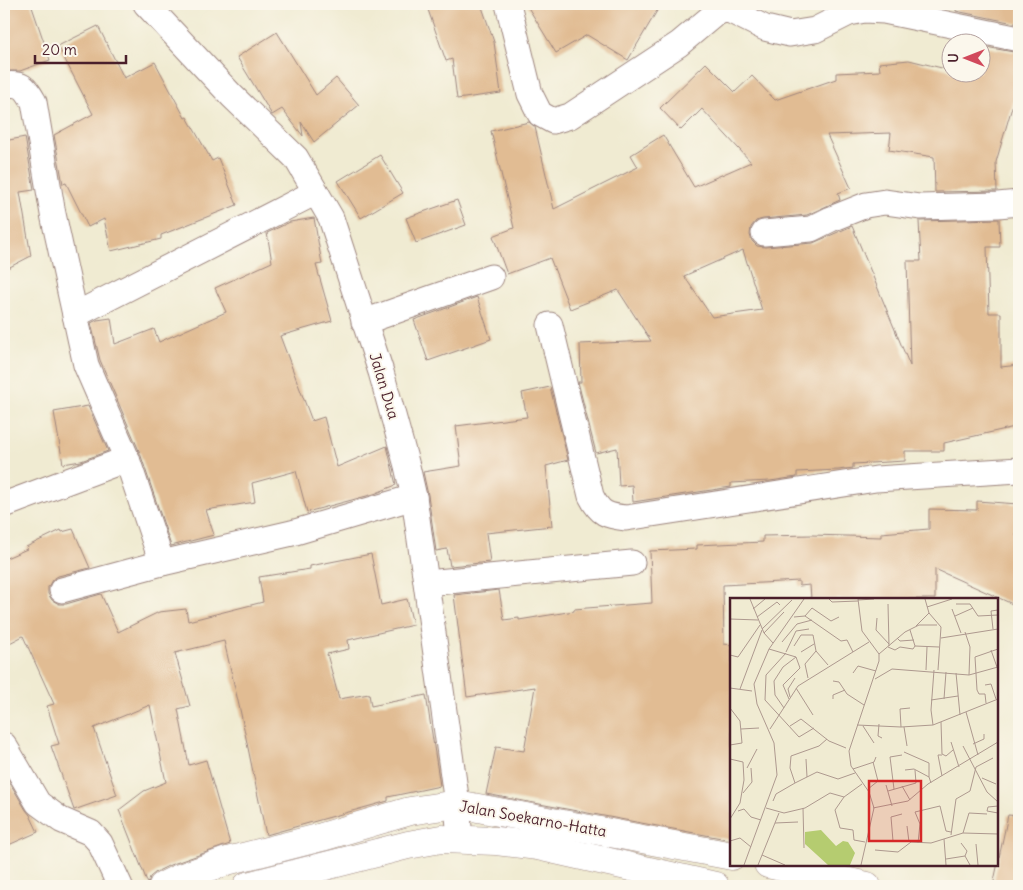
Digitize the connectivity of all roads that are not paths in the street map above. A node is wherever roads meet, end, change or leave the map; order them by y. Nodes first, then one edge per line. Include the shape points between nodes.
1 (146, 4) edge
2 (508, 4) edge
3 (1019, 39) edge
4 (4, 85) edge
5 (316, 192) junction
6 (1019, 203) edge
7 (764, 233) dead end
8 (491, 277) dead end
9 (75, 315) junction
10 (364, 322) junction
11 (550, 325) dead end
12 (127, 459) junction
13 (1019, 470) edge
14 (414, 497) junction
15 (4, 506) edge
16 (162, 563) junction
17 (632, 563) dead end
18 (427, 583) junction
19 (62, 590) dead end
20 (4, 746) edge
21 (457, 804) junction
22 (460, 839) junction
23 (730, 856) edge
24 (772, 865) edge
25 (120, 886) edge
26 (164, 886) edge
27 (247, 886) edge
28 (715, 886) edge
29 (867, 886) edge

1 - 5 street, Jalan Dua via 232,96 296,158
2 - 3 street via 530,94 540,114 553,121 570,116 679,44 716,13 725,10 765,28 790,34 814,30 849,13 865,10 884,11
4 - 9 street via 18,84 27,89 34,102 53,214
5 - 9 street
5 - 10 street, Jalan Dua via 331,218
6 - 7 street via 920,207 885,202 866,206 811,229
8 - 10 street
9 - 12 street via 86,365
10 - 14 street, Jalan Dua
11 - 13 street via 591,496 606,515 626,518 883,479
12 - 15 street
12 - 16 street
14 - 16 street via 292,533
14 - 18 street, Jalan Dua
16 - 19 street
17 - 18 street
18 - 21 street, Jalan Dua
20 - 25 street via 38,803 62,820 91,833 100,843
21 - 22 street, Jalan Dua
21 - 23 highway, Jalan Soekarno-Hatta
21 - 26 highway, Jalan Soekarno-Hatta via 410,811 227,861 177,878
22 - 27 highway, Jalan Soekarno-Hatta via 408,845
22 - 28 highway, Jalan Soekarno-Hatta via 538,846
24 - 29 highway

